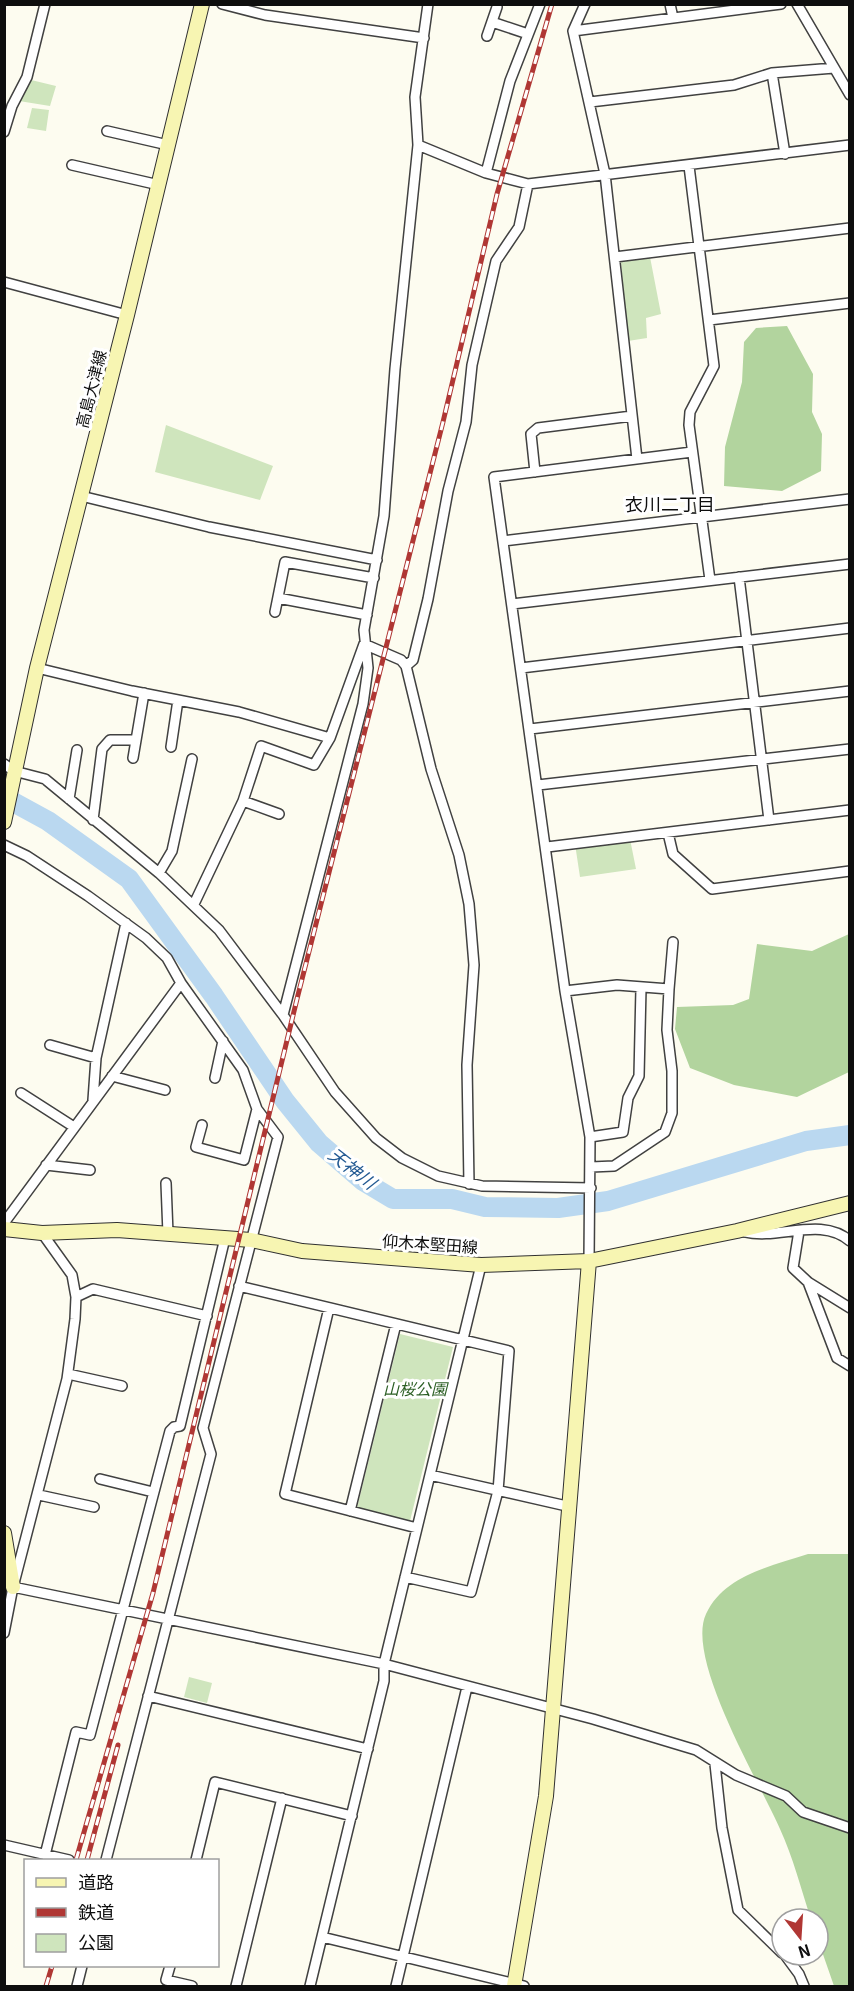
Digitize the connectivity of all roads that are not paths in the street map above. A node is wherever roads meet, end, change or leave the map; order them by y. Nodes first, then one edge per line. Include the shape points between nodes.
1 (45, 4) edge
2 (202, 4) edge
3 (222, 4) edge
4 (428, 4) edge
5 (540, 4) edge
6 (585, 4) edge
7 (670, 4) edge
8 (781, 4) edge
9 (797, 4) edge
10 (497, 7) dead end
11 (673, 18) junction
12 (492, 22) junction
13 (573, 31) junction
14 (528, 34) junction
15 (487, 36) dead end
16 (424, 38) junction
17 (834, 68) junction
18 (772, 73) junction
19 (849, 95) edge
20 (590, 102) junction
21 (107, 131) dead end
22 (4, 132) edge
23 (168, 145) junction
24 (418, 145) junction
25 (849, 145) edge
26 (785, 154) junction
27 (72, 165) dead end
28 (689, 166) junction
29 (486, 173) junction
30 (605, 174) junction
31 (528, 184) junction
32 (159, 185) junction
33 (849, 228) edge
34 (700, 247) junction
35 (615, 257) junction
36 (4, 282) edge
37 (849, 303) edge
38 (127, 315) junction
39 (710, 320) junction
40 (633, 416) junction
41 (692, 452) junction
42 (637, 459) junction
43 (535, 472) junction
44 (81, 496) junction
45 (849, 499) edge
46 (702, 517) junction
47 (503, 541) junction
48 (378, 560) junction
49 (849, 564) edge
50 (739, 577) junction
51 (374, 578) junction
52 (710, 580) junction
53 (278, 598) junction
54 (512, 604) junction
55 (275, 612) dead end
56 (367, 615) junction
57 (849, 627) edge
58 (747, 640) junction
59 (364, 644) junction
60 (406, 666) junction
61 (37, 668) junction
62 (521, 668) junction
63 (849, 691) edge
64 (144, 693) junction
65 (178, 700) junction
66 (754, 702) junction
67 (530, 729) junction
68 (330, 738) junction
69 (136, 740) junction
70 (171, 747) dead end
71 (77, 750) dead end
72 (849, 750) edge
73 (133, 758) dead end
74 (192, 759) dead end
75 (761, 760) junction
76 (10, 772) edge
77 (538, 785) junction
78 (69, 799) junction
79 (243, 801) junction
80 (849, 810) edge
81 (279, 814) dead end
82 (93, 820) junction
83 (769, 820) junction
84 (4, 822) edge
85 (668, 833) junction
86 (4, 845) edge
87 (547, 847) junction
88 (849, 872) edge
89 (159, 873) junction
90 (195, 904) junction
91 (126, 923) junction
92 (673, 942) dead end
93 (181, 983) junction
94 (641, 988) junction
95 (669, 989) junction
96 (565, 991) junction
97 (283, 1015) junction
98 (223, 1041) junction
99 (50, 1045) dead end
100 (96, 1058) junction
101 (112, 1076) junction
102 (215, 1078) dead end
103 (165, 1090) dead end
104 (21, 1093) dead end
105 (93, 1101) junction
106 (257, 1109) junction
107 (202, 1125) dead end
108 (74, 1126) junction
109 (590, 1137) junction
110 (46, 1165) junction
111 (591, 1167) junction
112 (90, 1170) dead end
113 (166, 1184) dead end
114 (469, 1184) junction
115 (591, 1188) junction
116 (849, 1203) edge
117 (4, 1222) edge
118 (4, 1229) edge
119 (736, 1231) junction
120 (799, 1231) junction
121 (42, 1233) junction
122 (168, 1234) junction
123 (225, 1238) junction
124 (251, 1240) junction
125 (849, 1241) edge
126 (589, 1261) junction
127 (481, 1264) junction
128 (808, 1282) junction
129 (239, 1286) junction
130 (76, 1297) junction
131 (329, 1308) junction
132 (849, 1308) edge
133 (207, 1316) junction
134 (396, 1324) junction
135 (463, 1340) junction
136 (849, 1366) edge
137 (68, 1374) junction
138 (122, 1386) dead end
139 (430, 1475) junction
140 (100, 1479) dead end
141 (498, 1491) junction
142 (153, 1492) junction
143 (39, 1495) junction
144 (94, 1507) dead end
145 (571, 1508) junction
146 (350, 1511) junction
147 (417, 1528) junction
148 (4, 1533) edge
149 (405, 1577) junction
150 (10, 1593) edge
151 (122, 1611) junction
152 (167, 1620) junction
153 (4, 1633) edge
154 (384, 1664) junction
155 (467, 1687) junction
156 (147, 1696) junction
157 (553, 1708) junction
158 (368, 1749) junction
159 (715, 1764) junction
160 (282, 1798) junction
161 (352, 1816) junction
162 (849, 1828) edge
163 (4, 1845) edge
164 (45, 1855) junction
165 (64, 1859) edge
166 (106, 1859) edge
167 (196, 1859) edge
168 (322, 1937) junction
169 (770, 1941) edge
170 (403, 1958) junction
171 (82, 1967) edge
172 (169, 1967) edge
173 (793, 1967) edge
174 (78, 1986) edge
175 (192, 1986) edge
176 (236, 1986) edge
177 (310, 1986) edge
178 (396, 1986) edge
179 (517, 1986) edge
180 (804, 1986) edge

1 - 22 street via 27,77
2 - 23 main road, 高島大津線
3 - 16 street via 277,17
4 - 16 street
5 - 14 street
6 - 13 street
7 - 11 street
8 - 11 street
9 - 17 street
10 - 12 street
11 - 13 street
12 - 14 street
12 - 15 street
13 - 20 street
14 - 29 street via 510,81
16 - 24 street via 415,97
17 - 18 street
17 - 19 street
18 - 20 street via 735,85
18 - 26 street
20 - 30 street
21 - 23 street
23 - 32 main road, 高島大津線
24 - 29 street
24 - 48 street
25 - 26 street
26 - 28 street
27 - 32 street
28 - 30 street
28 - 34 street
29 - 31 street
30 - 31 street
30 - 35 street
31 - 60 street via 519,227 496,261 472,365 466,422 448,490 428,599 413,660
32 - 38 main road, 高島大津線
33 - 34 street
34 - 35 street
34 - 39 street
35 - 40 street
36 - 38 street
37 - 39 street
38 - 44 main road, 高島大津線
39 - 41 street via 714,366 690,412
40 - 42 street
40 - 43 street via 538,428 531,434
41 - 42 street
41 - 46 street
42 - 43 street
43 - 47 street via 494,477
44 - 48 street via 209,527
44 - 61 main road, 高島大津線
45 - 46 street
46 - 47 street
46 - 52 street
47 - 54 street
48 - 51 street
49 - 50 street
50 - 52 street
50 - 58 street
51 - 53 street via 285,562
51 - 56 street
52 - 54 street
53 - 55 street
53 - 56 street
54 - 62 street
56 - 59 street
57 - 58 street
58 - 62 street
58 - 66 street
59 - 60 street
59 - 68 street
59 - 97 street via 368,668 363,704
60 - 114 street via 469,904 474,965 467,1065
61 - 64 street
61 - 76 main road, 高島大津線
62 - 67 street
63 - 66 street
64 - 65 street
64 - 69 street
65 - 68 street via 239,712
65 - 70 street
66 - 67 street
66 - 75 street
67 - 77 street
68 - 79 street via 314,765 261,746
69 - 73 street
69 - 82 street via 110,740 102,749
71 - 78 street
72 - 75 street
74 - 89 street via 171,851
75 - 77 street
75 - 83 street
76 - 78 street via 45,779
76 - 84 main road
77 - 87 street
78 - 82 street
79 - 81 street
79 - 90 street
80 - 83 street
82 - 89 street
83 - 85 street
85 - 87 street
85 - 88 street via 673,854 712,889
86 - 91 street via 27,856
87 - 96 street
89 - 90 street
90 - 97 street
91 - 93 street via 166,958
91 - 100 street
92 - 95 street
93 - 98 street
93 - 101 street
94 - 95 street
94 - 96 street via 617,985
94 - 109 street via 639,1076 628,1098 623,1132
95 - 111 street via 672,1113 665,1132 614,1166
96 - 109 street
97 - 114 street via 335,1092 376,1138 421,1170
98 - 102 street
98 - 106 street via 243,1070
99 - 100 street
100 - 105 street
101 - 103 street
101 - 105 street
104 - 108 street
105 - 108 street
106 - 107 street via 244,1160 196,1147
106 - 124 street via 278,1137
108 - 110 street
109 - 111 street
110 - 112 street
110 - 117 street
111 - 115 street
113 - 122 street
114 - 115 street
115 - 126 street
116 - 119 main road, 仰木本堅田線
118 - 121 main road, 仰木本堅田線
119 - 120 street
119 - 126 main road, 仰木本堅田線
120 - 125 street via 839,1232
120 - 128 street via 793,1268
121 - 122 main road, 仰木本堅田線 via 117,1230
121 - 130 street via 72,1275
122 - 123 main road, 仰木本堅田線
123 - 124 main road, 仰木本堅田線
123 - 133 street
124 - 127 main road, 仰木本堅田線 via 302,1251
124 - 129 street
126 - 127 main road, 仰木本堅田線
126 - 145 main road
127 - 135 street
128 - 132 street
128 - 136 street via 832,1350
129 - 131 street
129 - 152 street via 203,1428 211,1454
130 - 133 street via 93,1289
130 - 137 street
131 - 134 street
131 - 146 street via 285,1494
133 - 142 street via 180,1426 170,1431
134 - 135 street
134 - 146 street
135 - 139 street
135 - 141 street via 509,1351
137 - 138 street
137 - 143 street
139 - 141 street
139 - 147 street
140 - 142 street
141 - 145 street
141 - 149 street via 471,1592
142 - 151 street
143 - 144 street
143 - 150 street
145 - 157 main road
146 - 147 street
147 - 149 street
148 - 150 main road
149 - 154 street
150 - 151 street
150 - 153 street
151 - 152 street
151 - 164 street via 90,1734 76,1731
152 - 154 street
152 - 156 street
154 - 155 street
154 - 158 street via 384,1681
155 - 157 street
155 - 170 street
156 - 158 street
156 - 166 street
157 - 159 street via 696,1750
157 - 179 main road via 540,1841
158 - 161 street
159 - 162 street via 786,1796 803,1812
159 - 169 street via 726,1856 738,1910
160 - 161 street
160 - 167 street via 215,1782
160 - 176 street
161 - 168 street
163 - 164 street
164 - 165 street
168 - 170 street
168 - 177 street
170 - 178 street
170 - 179 street
171 - 174 street
172 - 175 street via 166,1980
173 - 180 street

